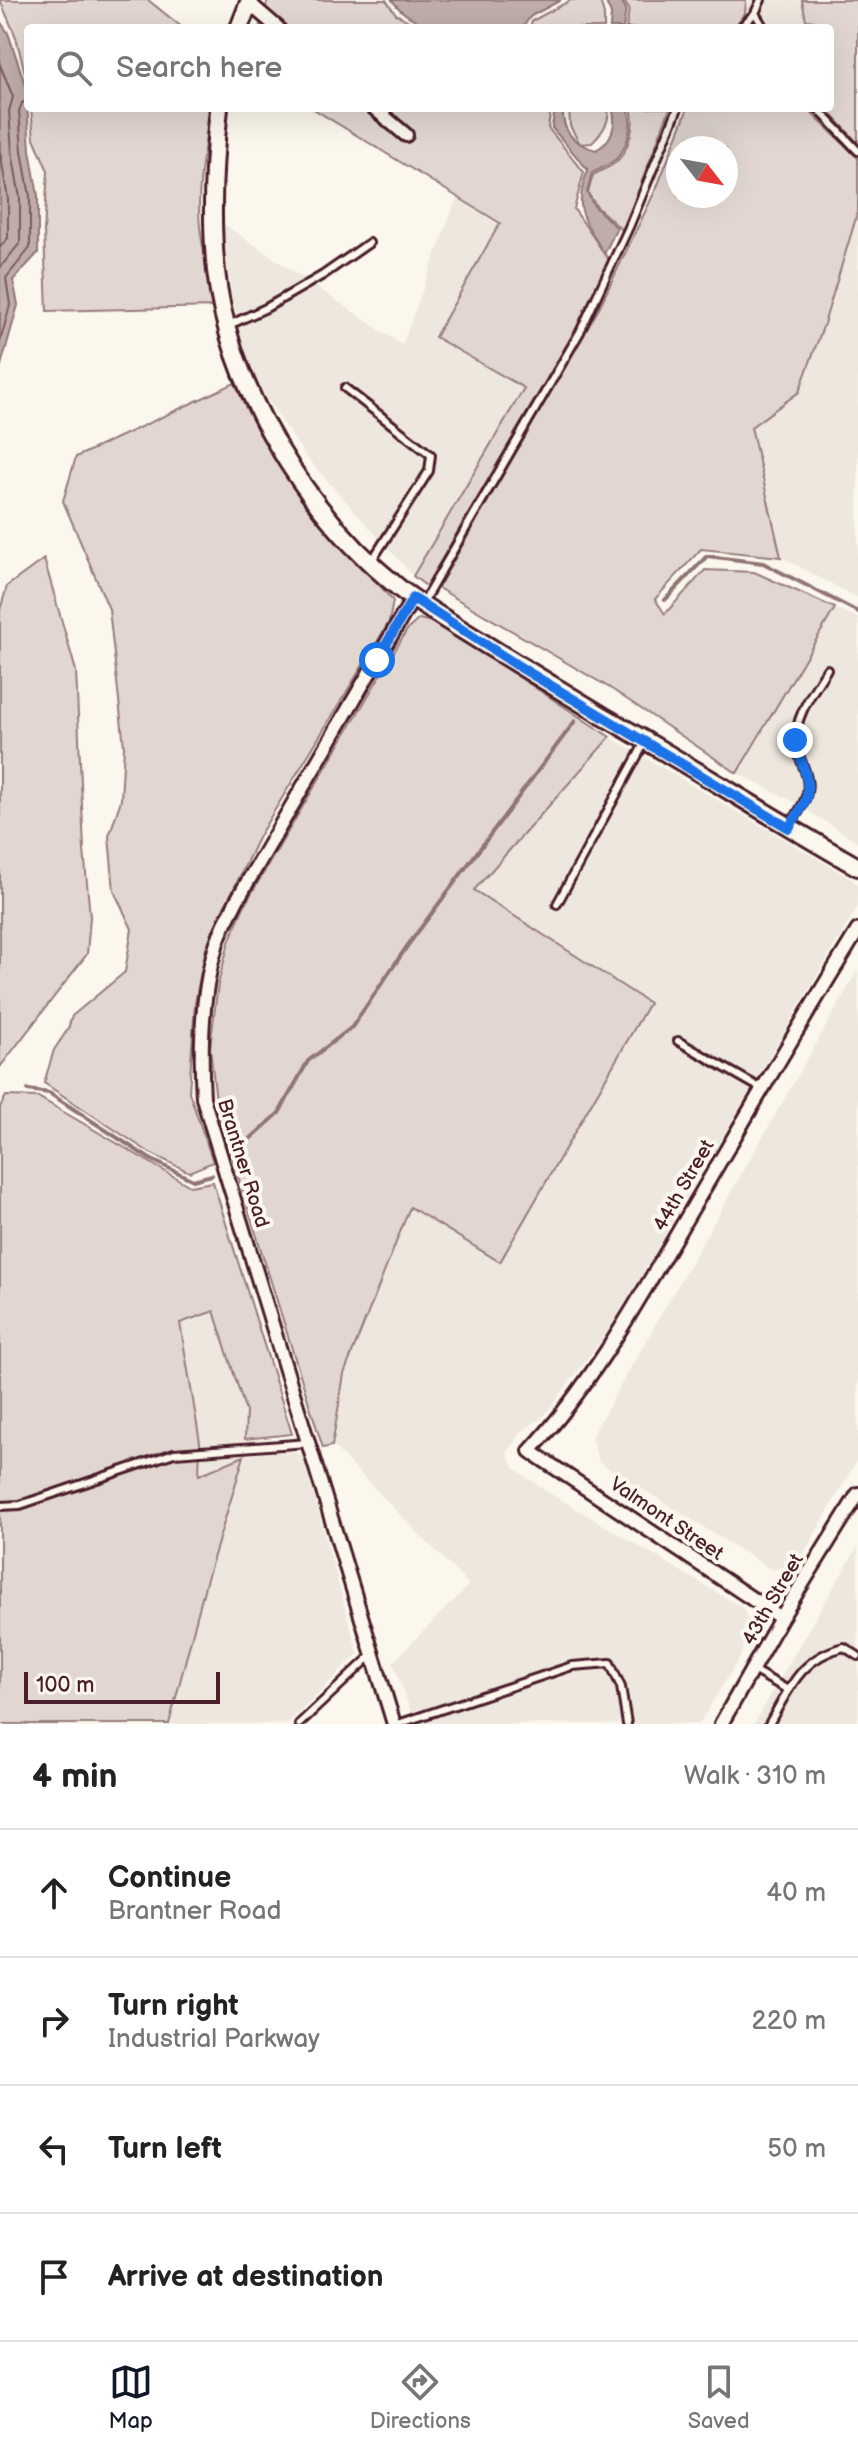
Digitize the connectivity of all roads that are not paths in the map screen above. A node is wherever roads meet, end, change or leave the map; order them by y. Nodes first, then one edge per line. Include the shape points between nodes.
1 (761, 0) edge
2 (249, 2) edge
3 (755, 13) junction
4 (241, 24) edge
5 (274, 24) edge
6 (744, 24) edge
7 (762, 24) edge
8 (219, 112) edge
9 (379, 112) edge
10 (676, 112) edge
11 (821, 112) edge
12 (406, 135) dead end
13 (858, 151) edge
14 (369, 243) dead end
15 (227, 326) junction
16 (345, 388) dead end
17 (371, 562) junction
18 (418, 601) junction
19 (827, 669) dead end
20 (646, 741) junction
21 (789, 828) junction
22 (858, 867) edge
23 (557, 904) dead end
24 (858, 930) edge
25 (678, 1041) dead end
26 (762, 1089) junction
27 (308, 1443) junction
28 (530, 1451) joint
29 (858, 1494) edge
30 (0, 1506) edge
31 (781, 1618) junction
32 (373, 1654) junction
33 (858, 1656) edge
34 (753, 1670) junction
35 (788, 1690) junction
36 (392, 1723) edge
37 (299, 1724) edge
38 (627, 1724) edge
39 (721, 1724) edge
40 (769, 1724) edge

1 - 3 lane
2 - 4 street
2 - 5 street
3 - 6 lane
3 - 7 lane
8 - 15 street via 212,216
9 - 12 street
10 - 18 lane via 580,332
11 - 13 lane
14 - 15 lane via 323,275
15 - 17 street via 242,371 284,456 336,528
16 - 17 lane via 431,455 429,471
17 - 18 street
18 - 20 street
18 - 27 street, Brantner Road via 237,900 216,946 206,997 200,1055 203,1098
19 - 21 lane via 802,710 795,740 807,779 806,798
20 - 21 street
20 - 23 lane
21 - 22 street
24 - 26 street, 44th Street
25 - 26 lane
26 - 28 street, 44th Street via 623,1326
27 - 30 lane via 174,1453 20,1505
27 - 32 street, Brantner Road
28 - 31 street, Valmont Street
29 - 31 street, 43th Street
31 - 34 street, 43th Street
32 - 36 street, Brantner Road
32 - 37 lane
33 - 35 lane via 844,1647 828,1651 806,1664
34 - 35 lane
34 - 39 street, 43th Street
35 - 40 lane
36 - 38 lane via 572,1666 610,1663 621,1687

